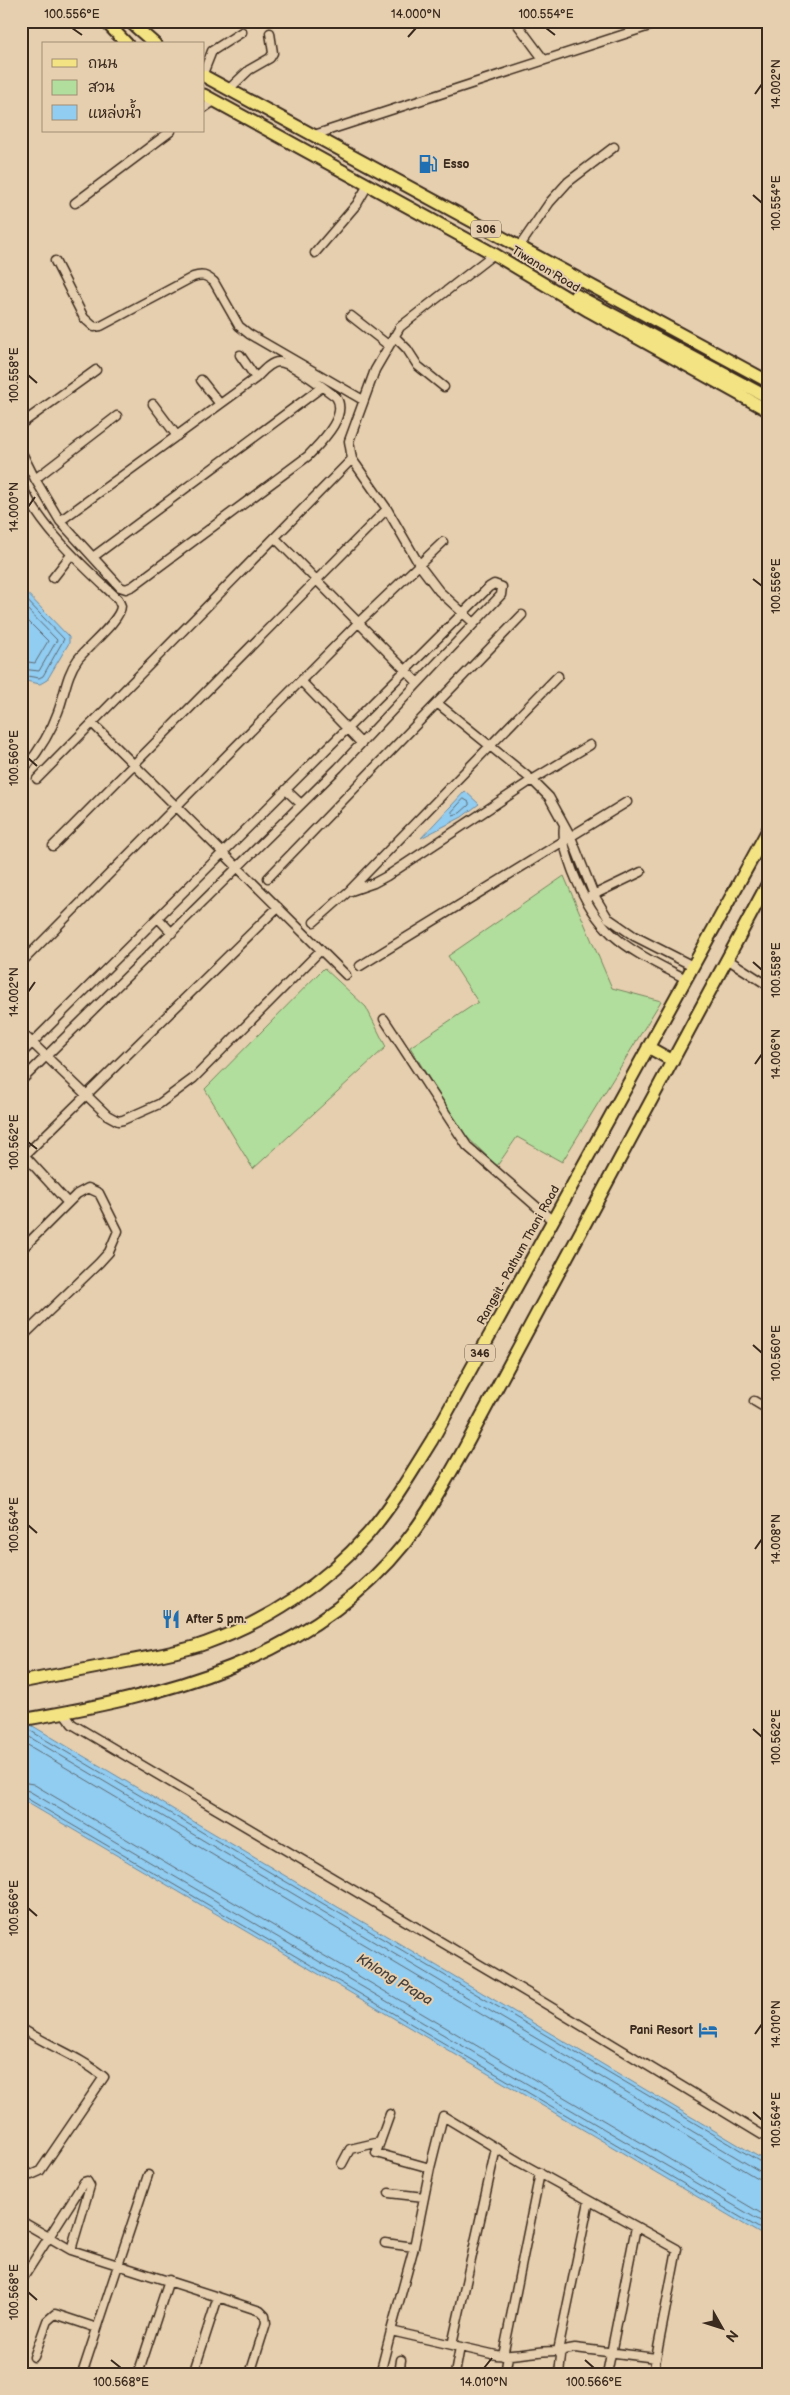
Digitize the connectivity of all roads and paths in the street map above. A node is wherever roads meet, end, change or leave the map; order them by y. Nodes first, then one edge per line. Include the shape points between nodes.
1 (105, 21) edge
2 (128, 21) edge
3 (515, 21) edge
4 (634, 21) edge
5 (665, 21) edge
6 (639, 30) junction
7 (242, 32) dead end
8 (270, 33) dead end
9 (125, 42) edge
10 (153, 42) edge
11 (544, 60) junction
12 (205, 67) edge
13 (205, 77) edge
14 (228, 90) junction
15 (209, 98) edge
16 (170, 132) edge
17 (314, 135) junction
18 (614, 147) dead end
19 (368, 185) junction
20 (75, 203) dead end
21 (519, 247) junction
22 (315, 254) dead end
23 (494, 254) junction
24 (55, 261) dead end
25 (351, 316) dead end
26 (394, 336) junction
27 (388, 345) junction
28 (240, 355) dead end
29 (96, 370) dead end
30 (256, 378) junction
31 (201, 380) dead end
32 (769, 382) edge
33 (322, 387) junction
34 (444, 387) dead end
35 (769, 398) edge
36 (363, 400) junction
37 (153, 404) dead end
38 (220, 404) junction
39 (769, 411) edge
40 (117, 416) dead end
41 (21, 424) edge
42 (177, 436) junction
43 (21, 451) edge
44 (352, 459) junction
45 (34, 479) junction
46 (21, 484) edge
47 (24, 497) edge
48 (387, 509) junction
49 (60, 521) junction
50 (275, 538) junction
51 (443, 542) dead end
52 (71, 555) junction
53 (93, 558) junction
54 (420, 566) junction
55 (53, 578) dead end
56 (317, 581) junction
57 (463, 614) junction
58 (522, 615) dead end
59 (358, 623) junction
60 (474, 623) junction
61 (406, 670) junction
62 (558, 676) dead end
63 (301, 681) junction
64 (417, 682) junction
65 (437, 703) junction
66 (92, 723) junction
67 (347, 729) junction
68 (361, 743) junction
69 (490, 745) junction
70 (590, 745) dead end
71 (134, 767) junction
72 (25, 768) dead end
73 (38, 779) dead end
74 (532, 780) junction
75 (286, 790) junction
76 (627, 802) dead end
77 (301, 804) junction
78 (176, 807) junction
79 (564, 825) junction
80 (769, 828) edge
81 (571, 836) junction
82 (562, 842) junction
83 (53, 846) dead end
84 (223, 852) junction
85 (238, 866) junction
86 (641, 872) dead end
87 (268, 878) dead end
88 (769, 881) edge
89 (349, 891) junction
90 (594, 895) junction
91 (585, 899) junction
92 (278, 906) junction
93 (158, 918) junction
94 (314, 922) dead end
95 (172, 933) junction
96 (321, 950) junction
97 (727, 959) junction
98 (21, 963) edge
99 (360, 966) dead end
100 (693, 966) junction
101 (346, 975) dead end
102 (686, 979) junction
103 (769, 986) edge
104 (384, 1018) dead end
105 (21, 1032) edge
106 (32, 1043) junction
107 (648, 1047) junction
108 (21, 1054) edge
109 (46, 1057) junction
110 (672, 1061) junction
111 (21, 1080) edge
112 (85, 1096) junction
113 (23, 1157) edge
114 (68, 1203) junction
115 (553, 1220) junction
116 (21, 1250) edge
117 (21, 1338) edge
118 (754, 1401) dead end
119 (769, 1410) edge
120 (21, 1682) edge
121 (64, 1713) junction
122 (25, 1720) edge
123 (21, 2028) edge
124 (390, 2114) dead end
125 (769, 2139) edge
126 (380, 2142) junction
127 (496, 2148) junction
128 (342, 2164) dead end
129 (430, 2168) junction
130 (21, 2170) edge
131 (540, 2173) junction
132 (148, 2175) dead end
133 (389, 2193) dead end
134 (424, 2198) junction
135 (589, 2201) junction
136 (21, 2221) edge
137 (636, 2227) junction
138 (50, 2239) junction
139 (385, 2243) dead end
140 (414, 2247) junction
141 (71, 2250) junction
142 (118, 2264) junction
143 (169, 2280) junction
144 (21, 2282) edge
145 (218, 2297) junction
146 (97, 2328) junction
147 (391, 2332) junction
148 (456, 2346) junction
149 (558, 2351) junction
150 (611, 2353) junction
151 (506, 2356) junction
152 (34, 2357) dead end
153 (656, 2358) junction
154 (401, 2360) dead end
155 (82, 2374) edge
156 (138, 2374) edge
157 (193, 2374) edge
158 (250, 2374) edge
159 (380, 2374) edge
160 (399, 2374) edge
161 (454, 2374) edge
162 (504, 2374) edge
163 (559, 2374) edge
164 (607, 2374) edge
165 (653, 2374) edge

1 - 9 main road
2 - 10 main road
3 - 11 street
4 - 6 street
5 - 6 street
6 - 11 street
7 - 12 street via 212,51
8 - 14 street via 270,58 248,70
11 - 17 street
13 - 14 main road, Tiwanon Road / 306
14 - 17 main road, Tiwanon Road / 306
15 - 19 main road, Tiwanon Road / 306
16 - 20 street
17 - 21 main road, Tiwanon Road / 306
18 - 21 street via 568,182
19 - 22 street via 358,204
19 - 23 main road, Tiwanon Road / 306
21 - 32 main road, Tiwanon Road / 306
23 - 26 street via 410,318
23 - 35 main road, 306 via 647,331
23 - 39 main road, Tiwanon Road / 306
24 - 36 street via 84,318 94,327 192,278 201,274 208,276 239,326
25 - 27 street
26 - 27 street
26 - 34 street via 418,366
27 - 36 street
28 - 30 street
29 - 41 street
30 - 33 street via 271,364 279,362
30 - 38 street
31 - 38 street
33 - 53 street
33 - 53 street via 336,397 340,408 336,420 308,456 134,586 120,587
36 - 44 street via 349,441
37 - 42 street
38 - 42 street
40 - 45 street
42 - 49 street
43 - 45 street
44 - 48 street
44 - 50 street
45 - 49 street
46 - 47 street
47 - 52 street
48 - 54 street
48 - 56 street
49 - 53 street
50 - 56 street
50 - 66 street
51 - 54 street
52 - 55 street
52 - 72 street via 118,600 121,611 74,665 58,714
54 - 57 street via 439,591
54 - 59 street
56 - 59 street
56 - 71 street
57 - 60 street
57 - 60 street via 489,587 494,584 502,587 501,595
57 - 61 street
58 - 65 street
59 - 61 street
59 - 63 street
60 - 64 street
61 - 64 street
61 - 67 street
62 - 69 street
63 - 67 street
63 - 78 street
64 - 68 street
65 - 69 street
65 - 87 street
66 - 71 street
66 - 73 street
67 - 68 street
67 - 75 street
68 - 77 street
69 - 74 street
69 - 89 street
70 - 74 street
71 - 78 street
71 - 83 street
74 - 79 street via 549,797
74 - 89 street via 374,884
75 - 77 street
75 - 84 street
76 - 81 street
77 - 85 street
78 - 84 street
78 - 98 street
79 - 81 street
79 - 82 street
80 - 100 main road, Rangsit - Pathum Thani Road / 346
81 - 82 street
81 - 90 street
82 - 91 street
82 - 99 street
84 - 85 street
84 - 93 street
85 - 92 street
85 - 95 street
86 - 90 street
88 - 97 main road, 346
89 - 94 street
90 - 91 street
90 - 100 street via 608,918 620,928
91 - 102 street via 601,924 616,939
92 - 96 street
92 - 112 street
93 - 95 street
93 - 106 street
95 - 109 street
96 - 101 street
96 - 112 street via 194,1078 158,1104 118,1120
97 - 103 street
97 - 110 main road, 346
100 - 102 main road, Rangsit - Pathum Thani Road / 346
102 - 107 main road, Rangsit - Pathum Thani Road / 346
104 - 115 street via 467,1146
105 - 106 street
106 - 108 street
106 - 109 street
107 - 110 main road
107 - 115 main road, Rangsit - Pathum Thani Road / 346
109 - 111 street
109 - 112 street
110 - 121 main road, 346 via 445,1483 393,1557 347,1600 258,1657 178,1687
112 - 113 street
113 - 114 street
114 - 116 street
114 - 117 street via 88,1188 100,1192 118,1231 116,1240 99,1263
115 - 120 main road, Rangsit - Pathum Thani Road / 346 via 412,1472 377,1523 337,1565 295,1598 268,1614 240,1630 205,1643
118 - 119 street
121 - 122 main road, 346
121 - 125 street via 72,1724
123 - 130 street via 42,2042 86,2062 104,2077 40,2171 31,2175
124 - 126 street
126 - 128 street via 350,2149
126 - 129 street via 376,2154
127 - 129 street via 443,2116
127 - 131 street
127 - 148 street
129 - 134 street
131 - 135 street
131 - 151 street
132 - 142 street
133 - 134 street
134 - 140 street
135 - 137 street
135 - 149 street
136 - 138 street
137 - 150 street
137 - 153 street via 677,2250
138 - 141 street
138 - 141 street via 87,2180 90,2186
138 - 144 street
139 - 140 street
140 - 147 street
141 - 142 street
142 - 143 street
142 - 146 street
143 - 145 street
143 - 156 street
145 - 157 street
145 - 158 street via 260,2311 265,2316 266,2323
146 - 152 street via 55,2314 46,2321
146 - 155 street
147 - 148 street
147 - 159 street
148 - 151 street
148 - 161 street
149 - 150 street via 575,2348
149 - 151 street
149 - 163 street via 561,2356
150 - 153 street
150 - 164 street
151 - 162 street
153 - 165 street
154 - 160 street

